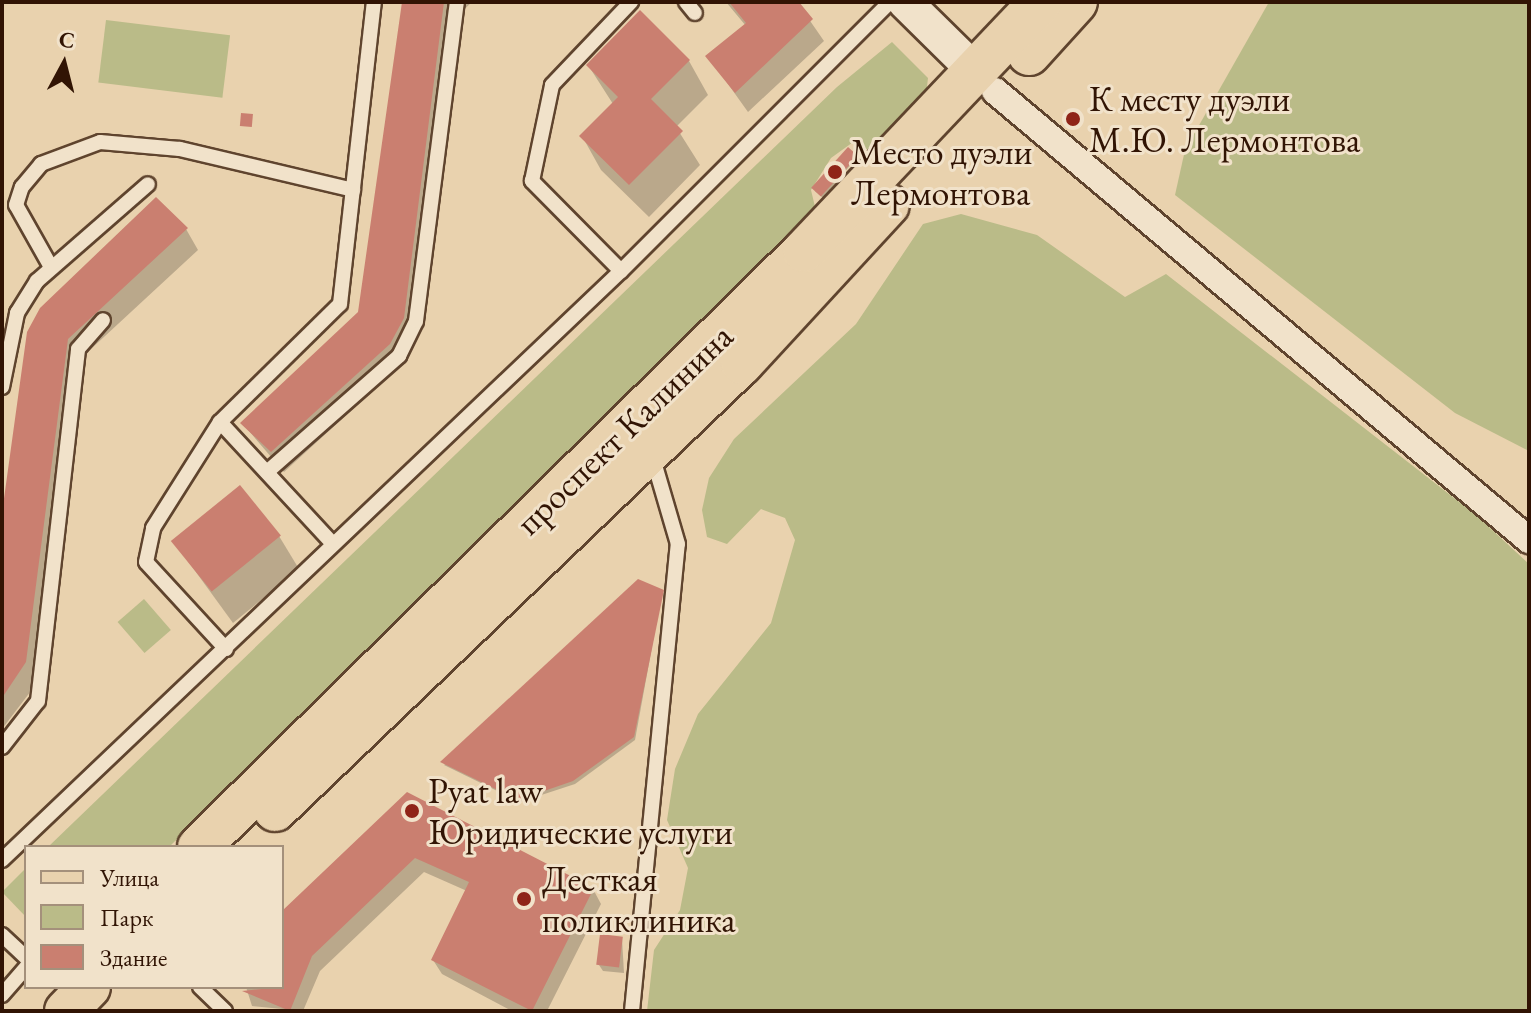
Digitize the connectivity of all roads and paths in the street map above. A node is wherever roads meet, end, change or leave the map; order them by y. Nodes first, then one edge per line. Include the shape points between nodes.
1 (374, 2) edge
2 (631, 2) edge
3 (890, 2) edge
4 (905, 2) edge
5 (1040, 2) edge
6 (1076, 2) edge
7 (457, 3) edge
8 (985, 82) junction
9 (148, 184) dead end
10 (353, 190) junction
11 (51, 267) junction
12 (621, 271) junction
13 (103, 320) dead end
14 (730, 350) junction
15 (2, 387) edge
16 (220, 422) junction
17 (650, 451) junction
18 (267, 472) junction
19 (1523, 529) edge
20 (332, 543) junction
21 (226, 649) junction
22 (2, 747) edge
23 (201, 845) edge
24 (239, 845) edge
25 (2, 860) edge
26 (2, 935) edge
27 (24, 955) edge
28 (24, 969) edge
29 (57, 989) edge
30 (87, 989) edge
31 (202, 989) edge
32 (2, 995) edge
33 (36, 1011) edge
34 (66, 1011) edge
35 (225, 1011) edge
36 (632, 1011) edge

1 - 10 lane
2 - 12 lane via 552,85 532,181
3 - 12 lane
4 - 8 street
5 - 8 main road, проспект Калинина
6 - 8 main road, проспект Калинина
7 - 18 lane via 416,321 399,356
8 - 14 main road, проспект Калинина
8 - 19 street
9 - 11 lane
10 - 11 lane via 180,149 100,142 41,164 22,187 16,205
10 - 16 lane via 340,304
11 - 15 lane via 17,313
12 - 20 lane
13 - 22 lane via 78,349 38,701
14 - 17 main road, проспект Калинина
14 - 23 main road, проспект Калинина
16 - 18 lane
16 - 21 lane via 153,528 146,562
17 - 24 main road, проспект Калинина
17 - 36 lane via 671,502 678,544
18 - 20 lane
20 - 21 lane
21 - 25 lane
26 - 27 lane
28 - 32 lane
29 - 33 main road
30 - 34 main road
31 - 35 lane

